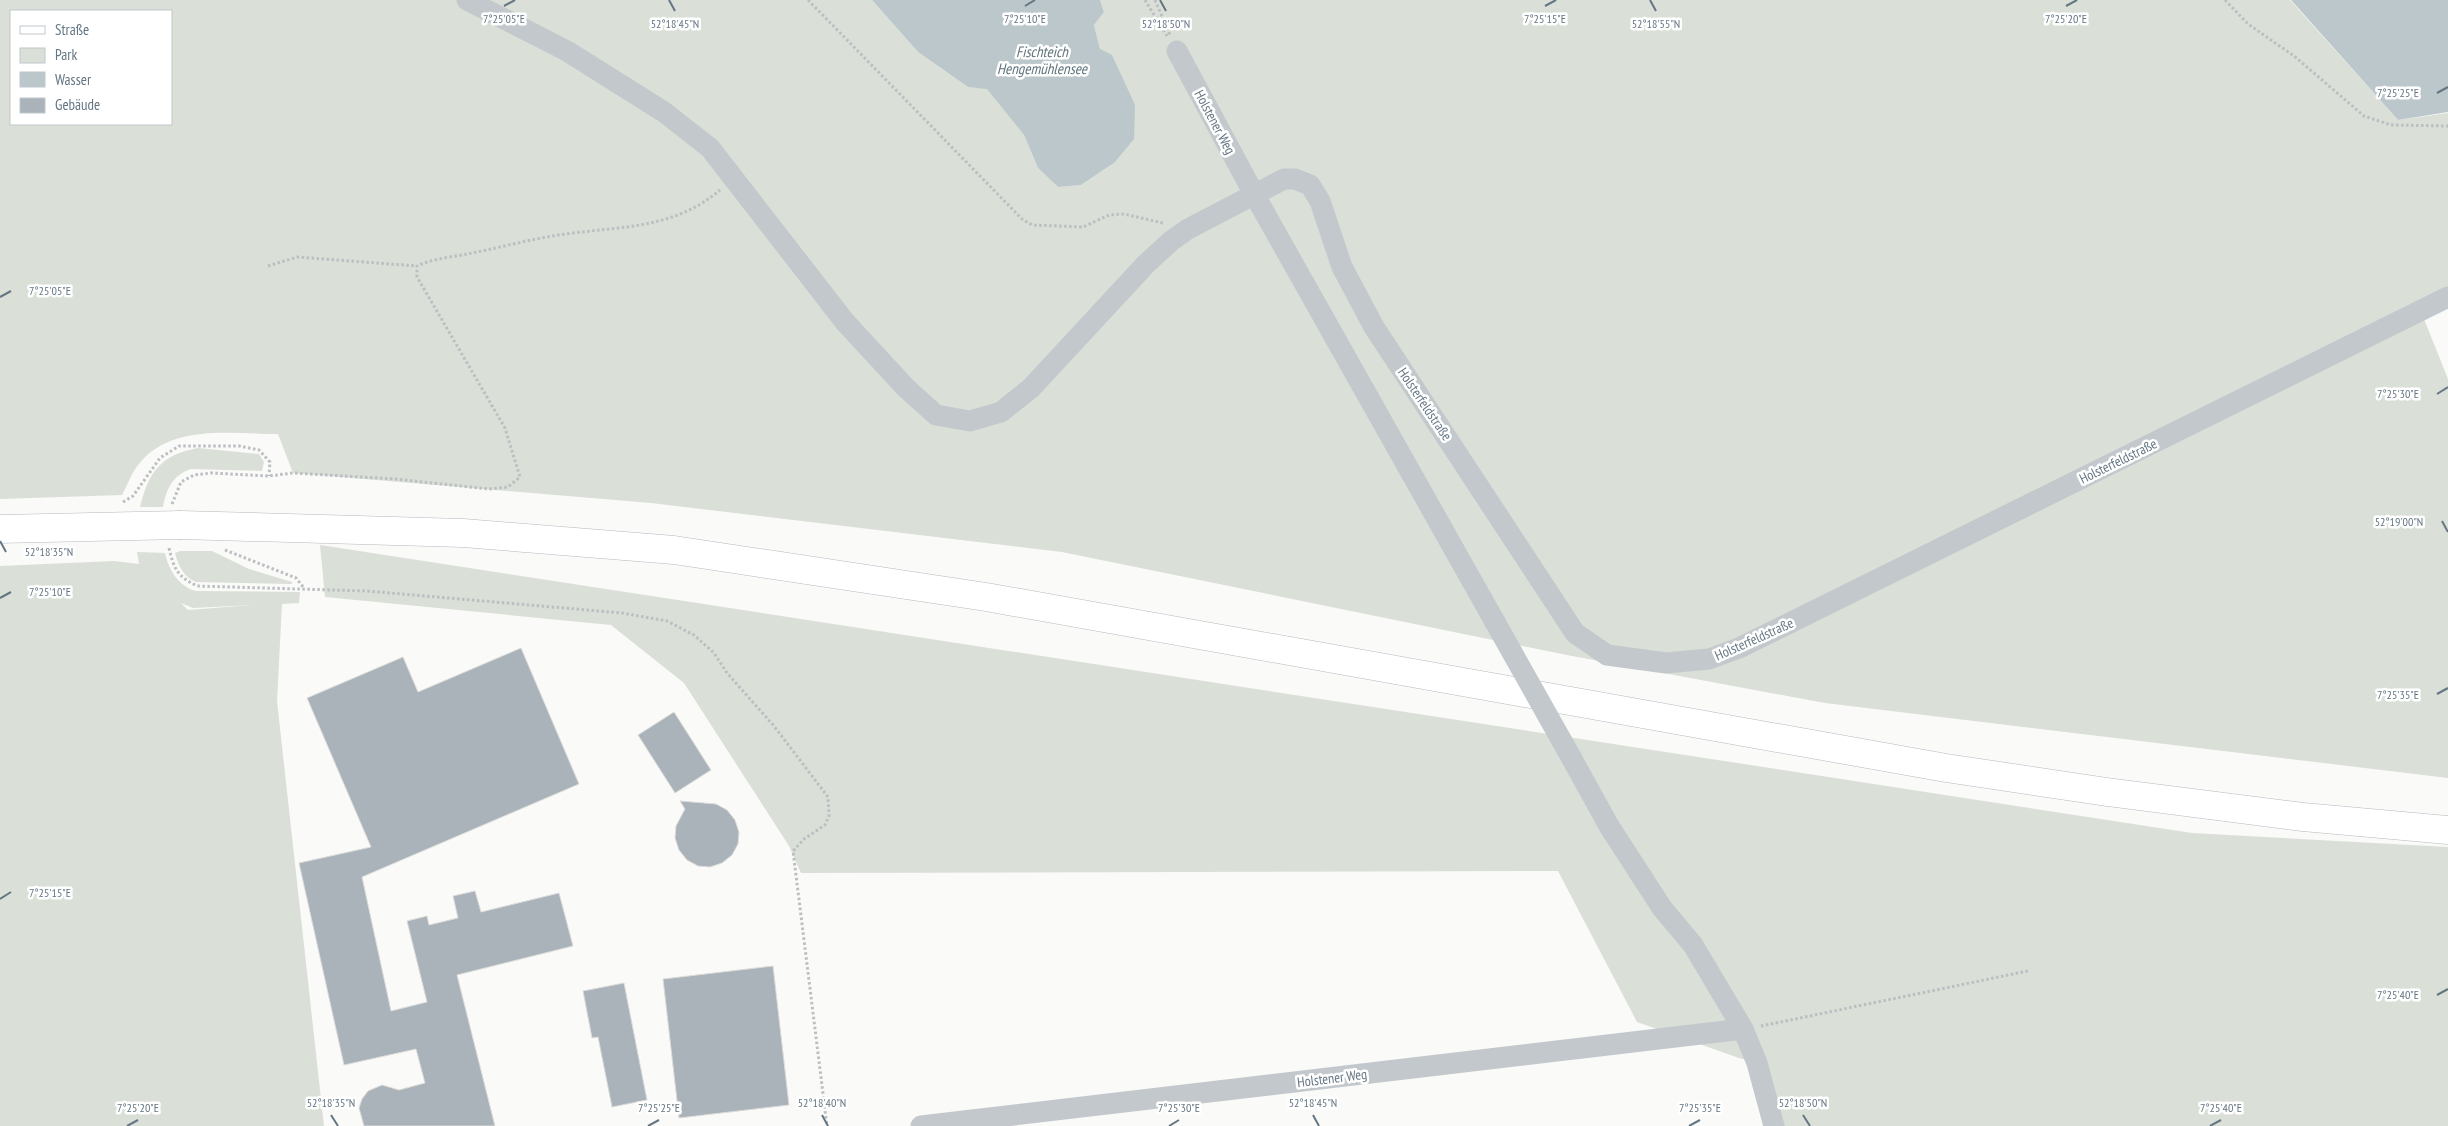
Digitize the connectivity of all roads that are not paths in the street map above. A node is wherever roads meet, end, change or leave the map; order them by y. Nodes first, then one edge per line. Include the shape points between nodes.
1 (467, 0) edge
2 (1177, 51) road end
3 (1254, 194) junction
4 (2448, 297) edge
5 (0, 529) edge
6 (2448, 830) edge
7 (1743, 1029) junction
8 (921, 1126) edge
9 (1774, 1126) edge

1 - 3 street via 567,51 664,112 710,148 845,322 906,388 936,415 970,421 1000,412 1031,388 1146,264 1188,229
2 - 3 street, Holstener Weg
3 - 4 street, Holsterfeldstraße via 1284,179 1310,185 1320,201 1342,268 1374,326 1575,633 1607,655 1666,663 1709,659 1768,635
3 - 7 street, Holstener Weg, bridge via 1609,826 1662,908 1693,944
5 - 6 main road, bridge via 181,525 463,533 674,550 986,597 1946,768 2303,817
7 - 8 street, Holstener Weg
7 - 9 street via 1757,1064

